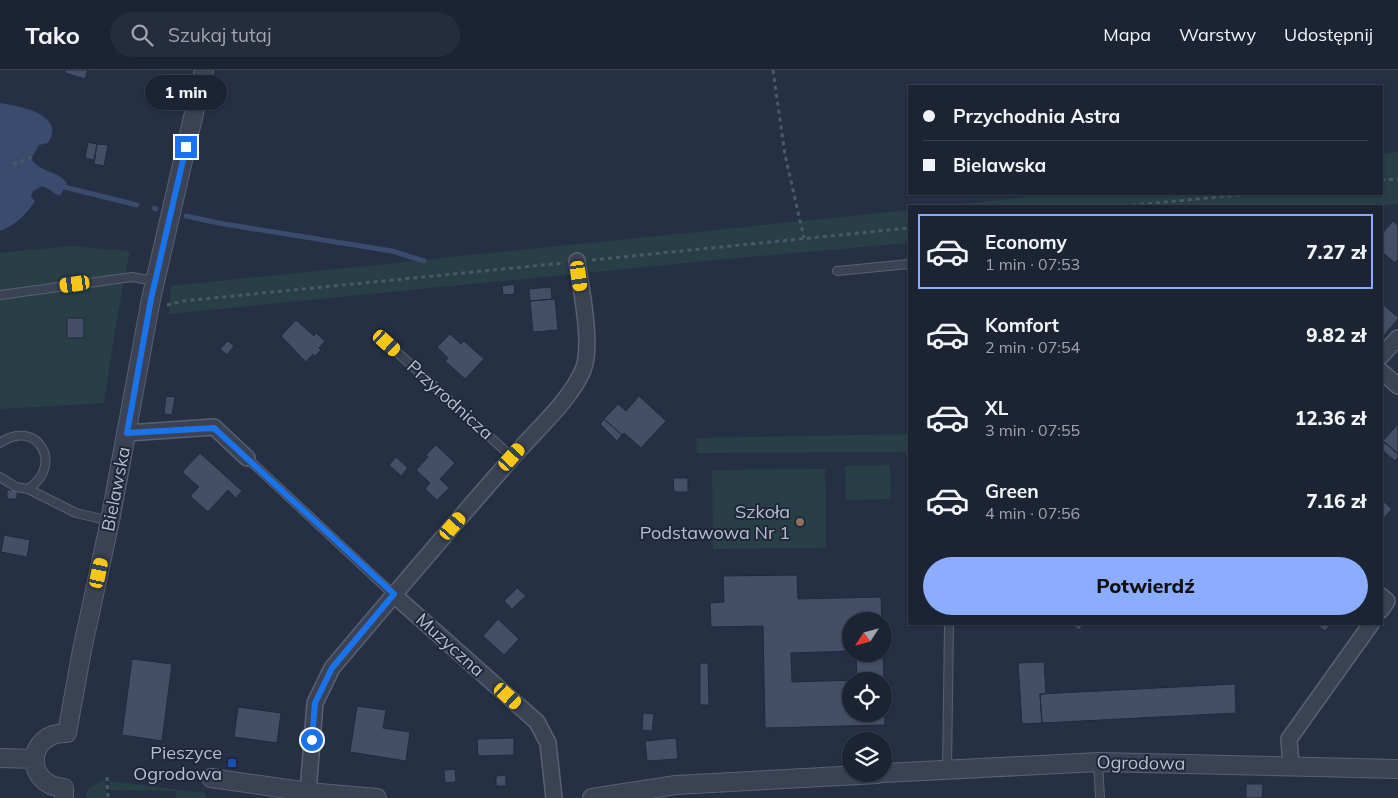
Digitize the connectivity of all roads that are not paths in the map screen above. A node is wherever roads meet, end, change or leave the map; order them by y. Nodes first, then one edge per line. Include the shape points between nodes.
1 (204, 70) edge
2 (577, 261) road end
3 (908, 264) edge
4 (837, 271) dead end
5 (155, 281) junction
6 (0, 295) edge
7 (1398, 338) edge
8 (387, 343) dead end
9 (1383, 354) edge
10 (1383, 373) edge
11 (1398, 386) edge
12 (127, 433) junction
13 (0, 443) edge
14 (512, 457) junction
15 (247, 458) joint
16 (0, 477) edge
17 (28, 489) junction
18 (110, 522) junction
19 (394, 594) junction
20 (1383, 597) edge
21 (1383, 607) edge
22 (949, 625) edge
23 (1370, 625) edge
24 (0, 758) edge
25 (34, 759) junction
26 (1098, 762) junction
27 (1291, 766) junction
28 (1398, 769) edge
29 (947, 770) junction
30 (892, 773) edge
31 (842, 776) edge
32 (211, 778) dead end
33 (308, 792) junction
34 (64, 793) edge
35 (377, 798) edge
36 (554, 798) edge
37 (592, 798) edge
38 (1100, 798) edge

1 - 5 street, Bielawska
2 - 14 street via 586,344 584,369 570,392
3 - 4 lane
5 - 6 lane via 132,277
5 - 12 street, Bielawska
7 - 9 street
8 - 14 lane, Przyrodnicza
10 - 11 street
12 - 15 street via 214,428
12 - 18 street, Bielawska
13 - 17 lane via 22,435 33,438 43,449 44,474
14 - 19 street
15 - 19 lane
16 - 17 lane via 16,487
17 - 18 lane via 76,513
18 - 25 street, Bielawska via 67,733 45,739
19 - 33 street via 332,668 315,703
19 - 36 street, Muzyczna via 537,722 548,743
20 - 21 street via 1388,601
22 - 29 lane
23 - 27 street via 1289,739
24 - 25 street
25 - 34 street via 43,780
26 - 27 street, Ogrodowa
26 - 29 street, Ogrodowa
26 - 38 lane
27 - 28 street, Ogrodowa
29 - 30 street, Ogrodowa
31 - 37 street via 676,784
32 - 33 street
33 - 35 street

